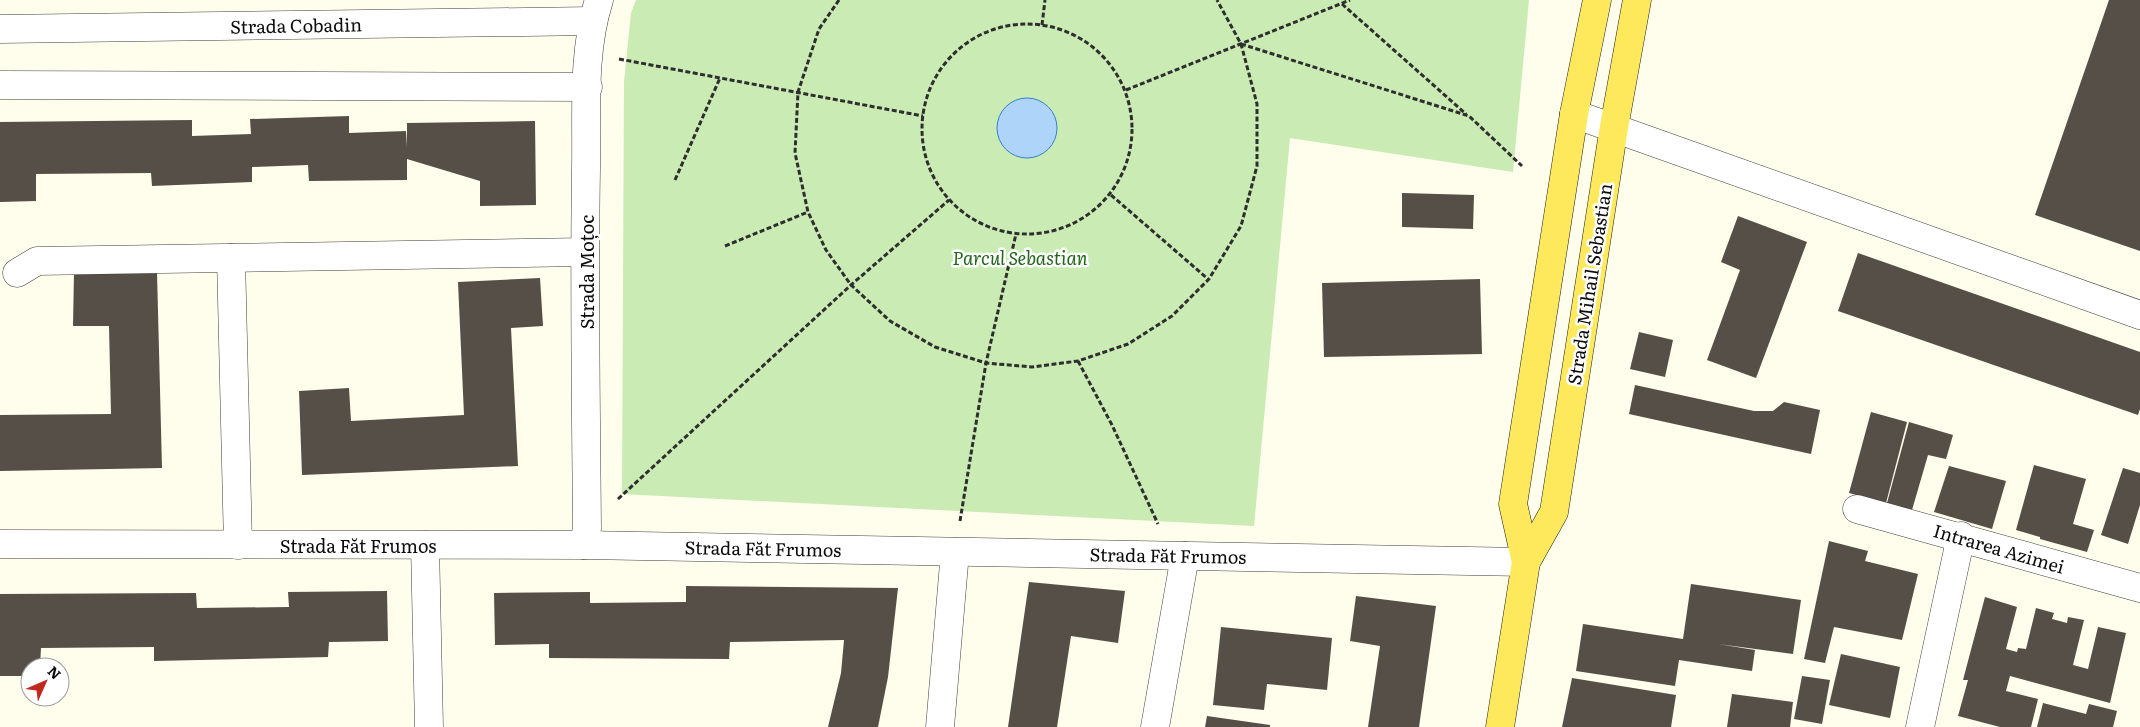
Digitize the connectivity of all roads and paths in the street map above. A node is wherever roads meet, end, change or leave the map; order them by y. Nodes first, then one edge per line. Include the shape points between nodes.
1 (839, 0) edge
2 (1045, 0) edge
3 (1216, 0) edge
4 (1350, 0) edge
5 (1597, 0) edge
6 (1637, 0) edge
7 (1342, 3) junction
8 (596, 11) edge
9 (1042, 25) junction
10 (0, 29) edge
11 (1241, 44) junction
12 (589, 54) junction
13 (720, 78) junction
14 (0, 86) edge
15 (588, 87) junction
16 (1125, 90) junction
17 (798, 92) junction
18 (1574, 114) junction
19 (922, 116) junction
20 (1469, 116) junction
21 (1614, 127) junction
22 (1522, 166) dead end
23 (675, 180) dead end
24 (1111, 194) junction
25 (949, 200) junction
26 (808, 212) junction
27 (1016, 234) junction
28 (725, 246) dead end
29 (585, 252) junction
30 (231, 258) junction
31 (17, 273) dead end
32 (1209, 280) junction
33 (850, 285) junction
34 (2140, 315) edge
35 (1078, 361) junction
36 (986, 363) junction
37 (1857, 509) dead end
38 (1961, 536) junction
39 (585, 537) junction
40 (0, 544) edge
41 (238, 545) junction
42 (425, 545) junction
43 (954, 552) junction
44 (1179, 556) junction
45 (1526, 562) junction
46 (2140, 588) edge
47 (429, 727) edge
48 (940, 727) edge
49 (1155, 727) edge
50 (1500, 727) edge
51 (1920, 727) edge

1 - 17 path via 819,29
2 - 9 path
3 - 11 path
4 - 7 path
5 - 18 main road, Strada Mihail Sebastian
6 - 21 main road, Strada Mihail Sebastian
7 - 11 path
7 - 20 path
8 - 10 street, Strada Cobadin
8 - 12 street, Strada Moțoc
9 - 16 path via 1078,36 1106,58
9 - 19 path via 1009,25 977,36 951,56 932,84
11 - 16 path
11 - 20 path
11 - 32 path via 1257,104 1257,166 1241,226
12 - 13 path
12 - 15 street, Strada Moțoc
13 - 17 path
13 - 23 path
14 - 15 street
15 - 29 street, Strada Moțoc
16 - 24 path via 1133,126 1128,162
17 - 19 path
17 - 26 path via 795,153
18 - 21 street
18 - 45 main road, Strada Mihail Sebastian via 1514,504
19 - 25 path via 923,144 931,172
20 - 22 path
21 - 34 street
21 - 45 main road, Strada Mihail Sebastian via 1554,512
24 - 27 path via 1084,218 1052,232
24 - 32 path
25 - 27 path via 966,215 990,228
25 - 33 path
26 - 28 path
26 - 33 path via 826,250
27 - 36 path
29 - 30 street
29 - 39 street, Strada Moțoc
30 - 31 street via 37,261
30 - 41 street
32 - 35 path via 1172,316 1128,344
33 - 36 path via 890,321 927,343
33 - 39 path
35 - 36 path via 1032,367
35 - 44 path
36 - 43 path
37 - 38 street, Intrarea Azimei
38 - 46 street, Intrarea Azimei
38 - 51 street
39 - 42 street, Strada Făt Frumos
39 - 43 street, Strada Făt Frumos
40 - 41 street, Strada Făt Frumos
41 - 42 street, Strada Făt Frumos
42 - 47 street
43 - 44 street, Strada Făt Frumos
43 - 48 street
44 - 45 street, Strada Făt Frumos
44 - 49 street
45 - 50 main road, Strada Mihail Sebastian

